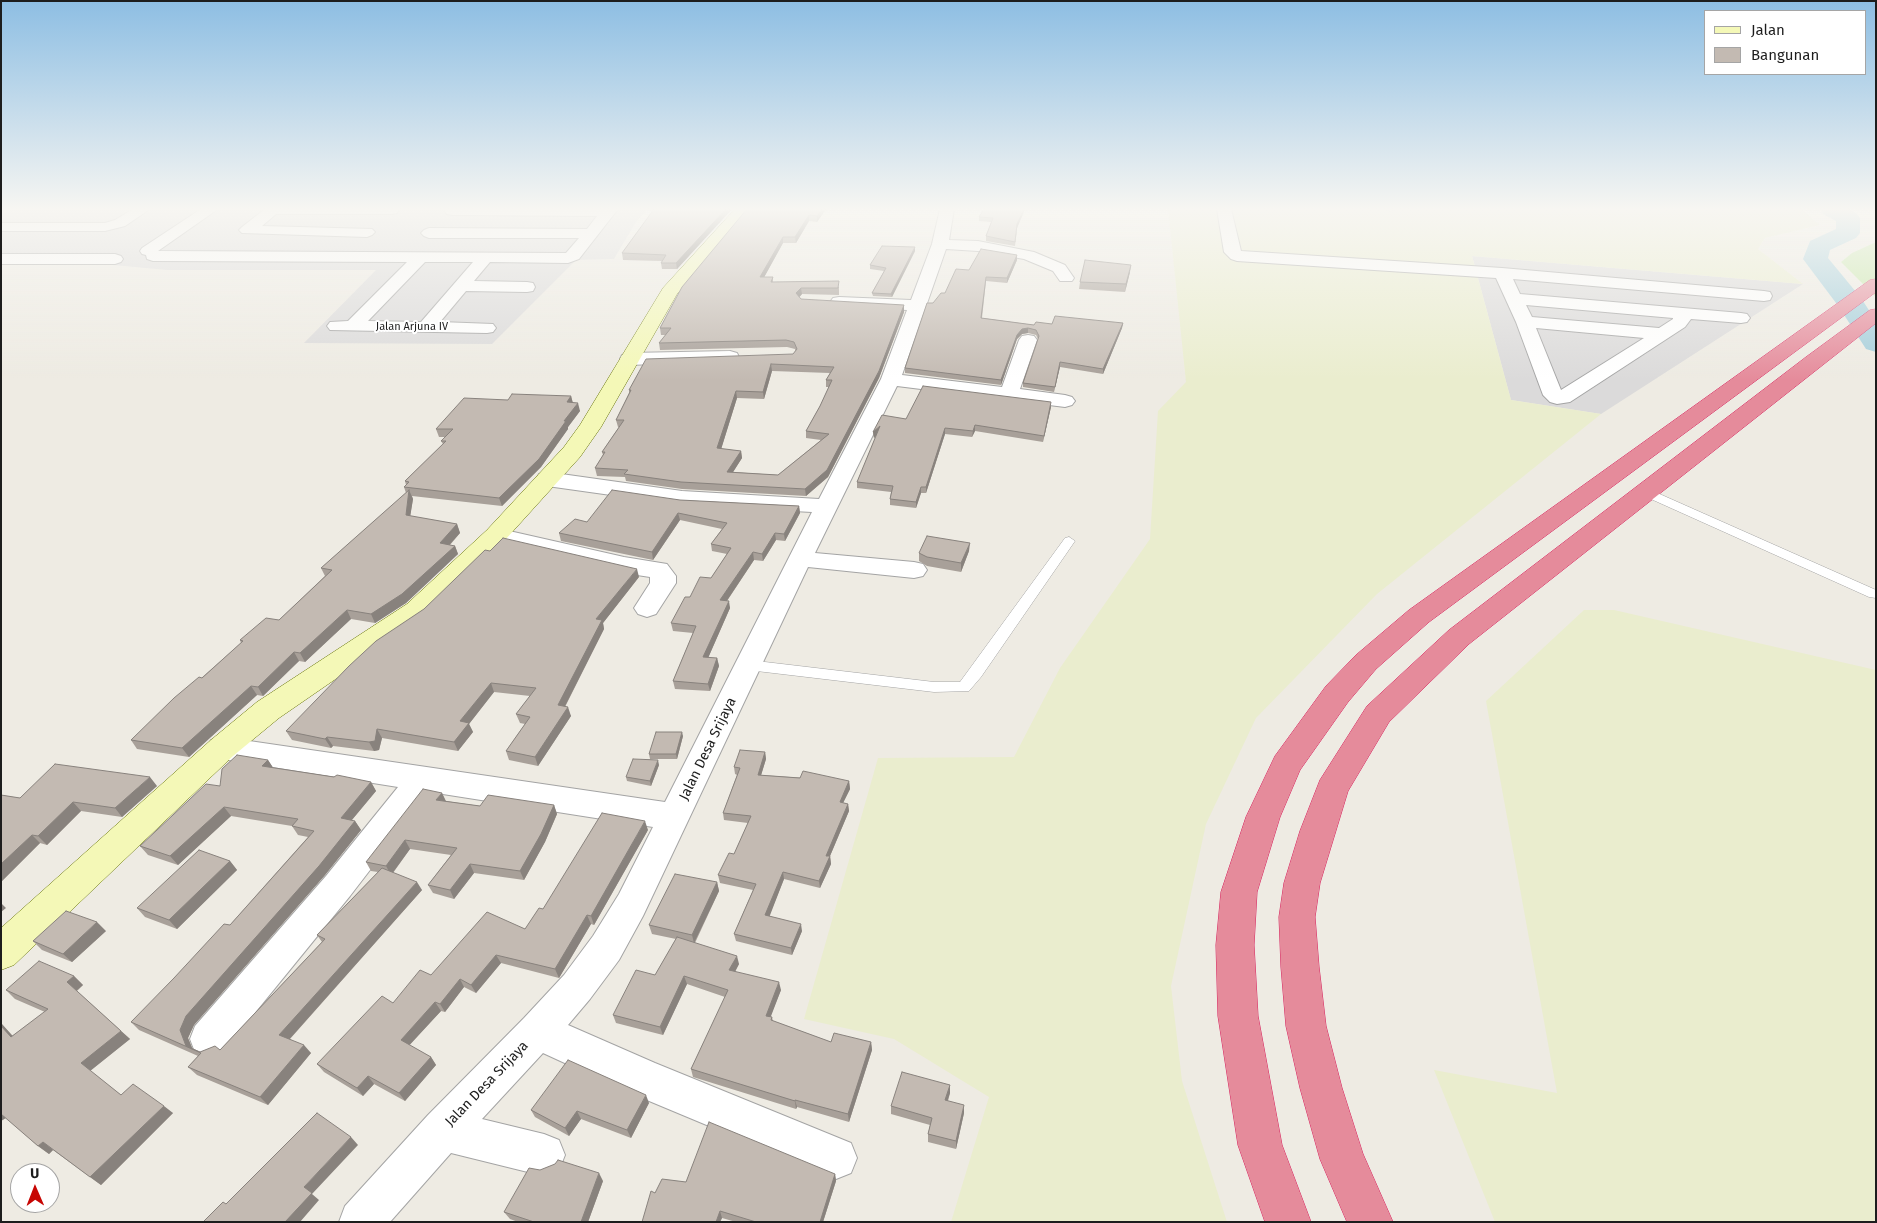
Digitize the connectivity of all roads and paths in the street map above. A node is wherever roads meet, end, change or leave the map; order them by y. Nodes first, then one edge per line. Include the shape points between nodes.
1 (411, 266) edge
2 (478, 266) edge
3 (691, 266) edge
4 (932, 266) edge
5 (1056, 266) edge
6 (1416, 266) edge
7 (1502, 273) junction
8 (1066, 278) dead end
9 (1876, 284) edge
10 (460, 286) junction
11 (505, 287) junction
12 (527, 287) dead end
13 (1764, 296) dead end
14 (1515, 299) junction
15 (492, 300) dead end
16 (826, 301) edge
17 (918, 305) junction
18 (1682, 314) junction
19 (1876, 314) edge
20 (1741, 318) dead end
21 (483, 321) dead end
22 (1525, 322) junction
23 (1575, 326) junction
24 (426, 327) junction
25 (1662, 334) junction
26 (1028, 340) dead end
27 (1537, 352) junction
28 (748, 356) edge
29 (629, 359) junction
30 (891, 379) junction
31 (1009, 394) junction
32 (1065, 401) dead end
33 (547, 479) junction
34 (1646, 492) junction
35 (827, 506) junction
36 (496, 534) junction
37 (1069, 541) dead end
38 (800, 559) junction
39 (914, 570) dead end
40 (1874, 594) dead end
41 (647, 608) dead end
42 (748, 665) junction
43 (222, 748) junction
44 (422, 779) junction
45 (675, 817) junction
46 (1, 953) edge
47 (538, 1031) junction
48 (209, 1039) dead end
49 (443, 1130) junction
50 (544, 1155) dead end
51 (836, 1158) dead end
52 (361, 1222) edge
53 (1288, 1222) edge
54 (1370, 1222) edge

1 - 24 street, Jalan Arjuna IV via 345,326
2 - 10 street
3 - 29 street via 669,292
4 - 17 street, Jalan Desa Srijaya
5 - 8 street
6 - 7 street
7 - 13 street
7 - 14 street
9 - 53 highway via 1419,616 1366,662 1337,694 1286,765 1241,884 1235,945 1238,1016 1250,1093 1260,1145
10 - 11 street
10 - 24 street
11 - 12 street
11 - 15 street
14 - 18 street
14 - 22 street
16 - 17 street
17 - 30 street, Jalan Desa Srijaya
18 - 20 street
18 - 25 street via 1681,321
19 - 34 highway
21 - 24 street, Jalan Arjuna IV via 465,327
22 - 23 street
22 - 27 street
23 - 25 street
23 - 27 street
25 - 27 street via 1563,398 1553,396
26 - 31 street
28 - 29 street
29 - 33 street via 590,427
30 - 31 street
30 - 35 street, Jalan Desa Srijaya
31 - 32 street
33 - 35 street via 682,498
33 - 36 street
34 - 40 lane
34 - 54 highway via 1459,637 1403,689 1378,714 1332,789 1302,883 1297,917 1300,967 1306,1026 1321,1088 1342,1159
35 - 38 street, Jalan Desa Srijaya
36 - 41 street via 658,570 663,576 663,583
36 - 43 street via 417,610 268,710
37 - 42 lane via 964,687 934,687
38 - 39 street
38 - 42 street, Jalan Desa Srijaya
42 - 45 street, Jalan Desa Srijaya
43 - 44 street
43 - 46 street
44 - 45 street
44 - 48 street via 338,886
45 - 47 street, Jalan Desa Srijaya via 632,905 606,948
47 - 49 street, Jalan Desa Srijaya
47 - 51 street via 644,1080
49 - 50 street
49 - 52 street, Jalan Desa Srijaya

